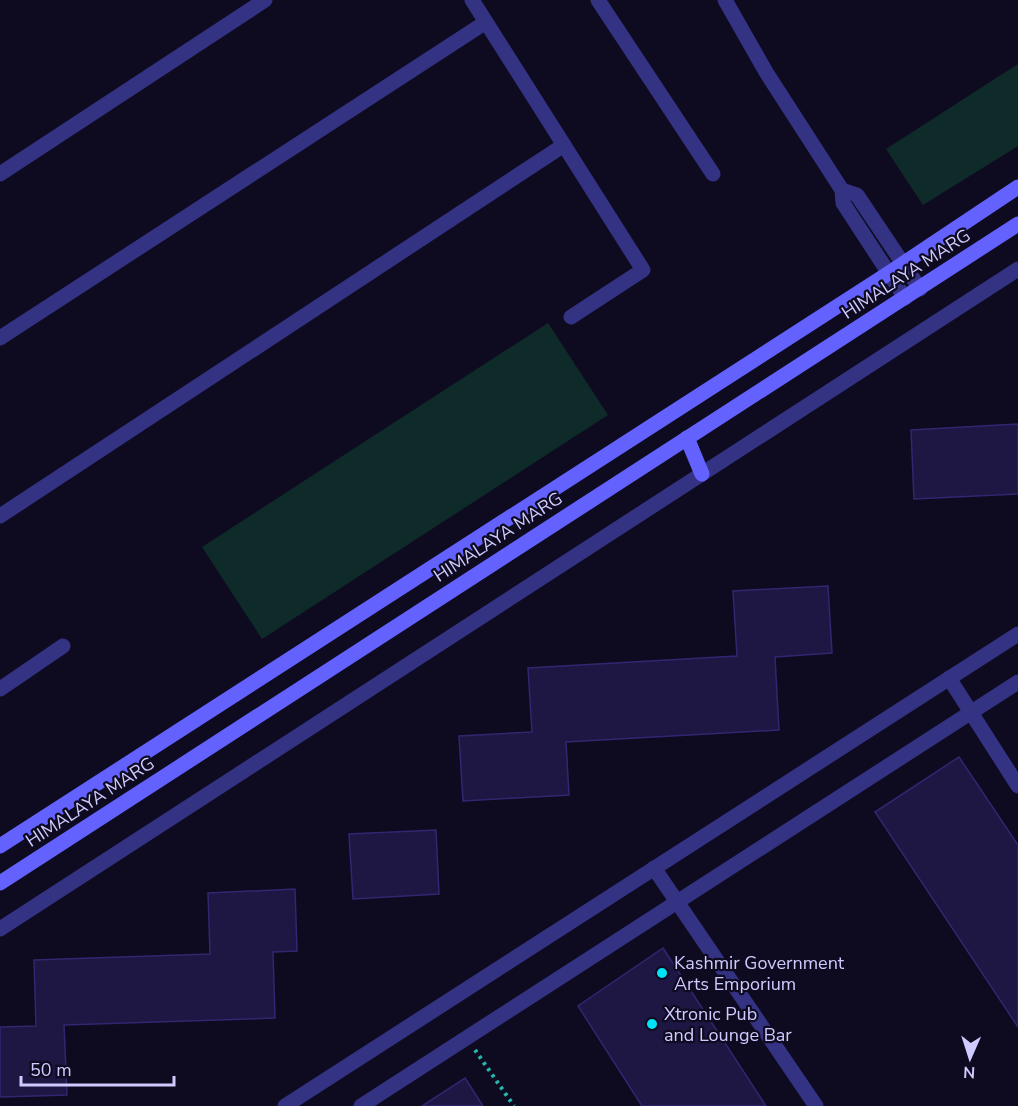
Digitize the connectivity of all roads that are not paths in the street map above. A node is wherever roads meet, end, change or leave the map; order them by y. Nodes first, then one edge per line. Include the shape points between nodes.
1 (265, 0) edge
2 (472, 0) edge
3 (598, 0) edge
4 (724, 0) edge
5 (486, 22) junction
6 (564, 145) junction
7 (0, 174) edge
8 (713, 174) dead end
9 (1018, 187) edge
10 (842, 190) junction
11 (1018, 224) edge
12 (903, 263) junction
13 (1018, 269) edge
14 (889, 273) junction
15 (920, 289) junction
16 (905, 298) junction
17 (571, 317) dead end
18 (0, 338) edge
19 (687, 438) junction
20 (702, 474) junction
21 (0, 516) edge
22 (1018, 634) edge
23 (63, 646) dead end
24 (949, 678) junction
25 (1018, 682) edge
26 (0, 689) edge
27 (971, 712) junction
28 (1018, 786) edge
29 (0, 846) edge
30 (654, 868) junction
31 (0, 884) edge
32 (677, 902) junction
33 (0, 929) edge
34 (285, 1106) edge
35 (361, 1106) edge
36 (816, 1106) edge

1 - 7 street
2 - 5 street
3 - 8 street
4 - 10 street
5 - 6 street
5 - 18 street
6 - 17 street via 643,270
6 - 21 street
9 - 12 main road, HIMALAYA MARG
10 - 12 street via 857,195
10 - 14 street via 843,203
11 - 15 main road, HIMALAYA MARG
12 - 14 main road, HIMALAYA MARG
12 - 15 street
13 - 20 street
14 - 16 street
14 - 29 main road, HIMALAYA MARG
15 - 16 main road, HIMALAYA MARG
16 - 19 main road, HIMALAYA MARG
19 - 20 main road
19 - 31 main road, HIMALAYA MARG
20 - 33 street
22 - 24 street
23 - 26 street
24 - 27 street
24 - 30 street
25 - 27 street
27 - 28 street
27 - 32 street
30 - 32 street
30 - 34 street
32 - 35 street
32 - 36 street

